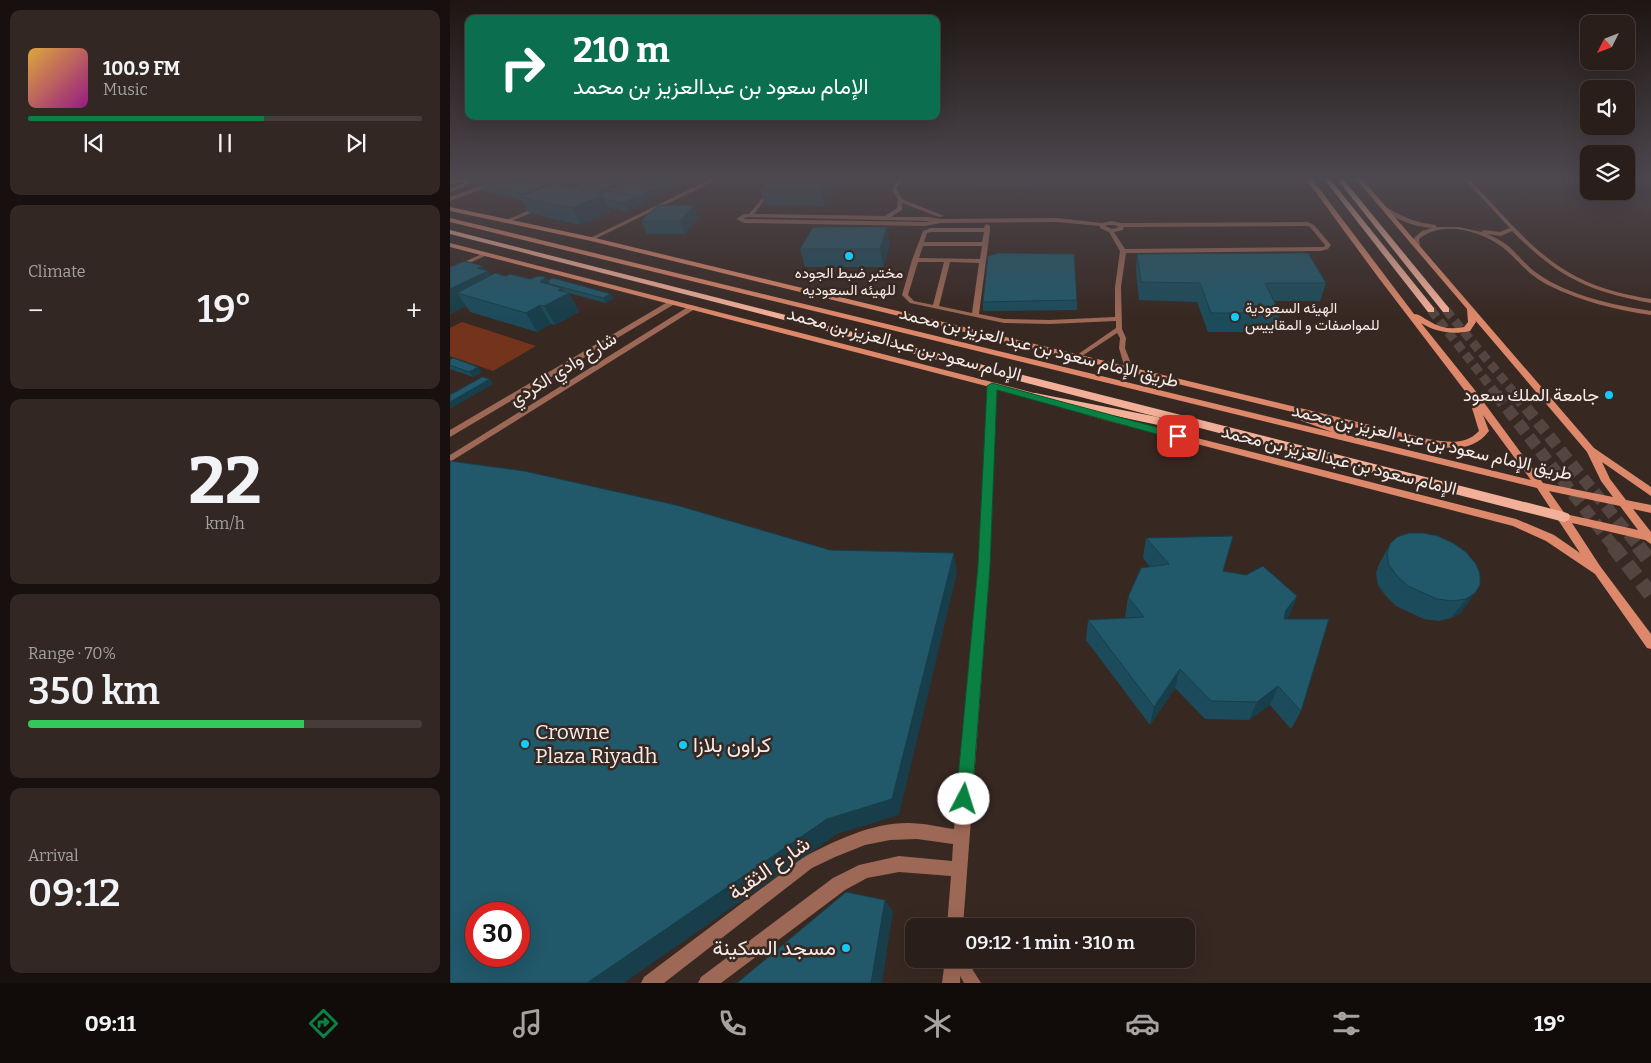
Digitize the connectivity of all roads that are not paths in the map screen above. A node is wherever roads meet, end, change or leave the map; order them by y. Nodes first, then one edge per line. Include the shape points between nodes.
1 (470, 225) edge
2 (515, 225) edge
3 (520, 225) edge
4 (622, 225) edge
5 (988, 225) edge
6 (1103, 225) edge
7 (1118, 225) edge
8 (1343, 225) edge
9 (1364, 225) edge
10 (1377, 225) edge
11 (1398, 225) edge
12 (1422, 225) edge
13 (1509, 225) edge
14 (1121, 227) junction
15 (1513, 229) junction
16 (987, 230) junction
17 (1111, 231) junction
18 (450, 232) edge
19 (591, 240) junction
20 (921, 244) junction
21 (985, 244) junction
22 (450, 245) edge
23 (1417, 247) junction
24 (1215, 250) junction
25 (1241, 250) junction
26 (1123, 251) junction
27 (484, 254) junction
28 (1218, 258) edge
29 (1244, 258) edge
30 (916, 260) junction
31 (947, 260) junction
32 (983, 261) junction
33 (631, 264) junction
34 (450, 270) edge
35 (674, 302) junction
36 (1651, 302) edge
37 (1402, 305) junction
38 (694, 307) junction
39 (936, 307) junction
40 (1432, 310) tunnel mouth
41 (1446, 310) tunnel mouth
42 (1470, 310) junction
43 (1651, 314) edge
44 (975, 316) junction
45 (1119, 319) junction
46 (640, 323) junction
47 (659, 328) junction
48 (1119, 329) junction
49 (1077, 357) junction
50 (1129, 369) junction
51 (992, 386) junction
52 (1471, 391) junction
53 (1035, 396) junction
54 (1250, 398) junction
55 (450, 434) edge
56 (1275, 444) junction
57 (1382, 448) junction
58 (1591, 450) junction
59 (450, 459) edge
60 (1541, 486) junction
61 (1651, 492) edge
62 (1621, 502) junction
63 (1651, 509) edge
64 (1564, 517) junction
65 (1650, 538) edge
66 (1598, 571) junction
67 (1651, 644) edge
68 (960, 838) junction
69 (958, 869) junction
70 (955, 918) edge
71 (952, 968) edge
72 (964, 968) edge
73 (650, 983) edge
74 (707, 983) edge
75 (951, 983) edge
76 (973, 983) edge

1 - 33 main road, طريق الإمام سعود بن عبد العزيز بن محمد
2 - 33 main road
3 - 19 main road, الإمام سعود بن عبدالعزيز بن محمد
4 - 19 street
5 - 16 lane
6 - 17 lane via 1102,228
7 - 14 lane
8 - 37 main road
9 - 40 main road
10 - 41 main road
11 - 23 main road
12 - 15 lane via 1501,234
13 - 15 lane
14 - 17 lane
14 - 25 lane via 1315,230 1328,245 1326,248
15 - 36 lane via 1565,273 1618,295
16 - 20 lane via 931,230 924,232
16 - 21 lane
17 - 26 lane
18 - 56 main road, طريق الإمام سعود بن عبد العزيز بن محمد
19 - 49 main road, الإمام سعود بن عبدالعزيز بن محمد
20 - 21 lane
20 - 30 lane
21 - 32 lane
22 - 27 main road, الإمام سعود بن عبدالعزيز بن محمد
23 - 42 main road
23 - 43 lane via 1416,239 1430,229 1468,230 1504,245 1537,276 1564,289 1602,303
24 - 25 lane
24 - 26 lane
24 - 28 lane
25 - 29 lane
26 - 45 lane via 1118,287
27 - 34 street
27 - 35 main road, الإمام سعود بن عبدالعزيز بن محمد
30 - 31 lane
30 - 39 lane via 905,295 912,302
31 - 32 lane
31 - 39 lane
32 - 44 lane
33 - 57 main road, طريق الإمام سعود بن عبد العزيز بن محمد
35 - 38 main road, الإمام سعود بن عبدالعزيز بن محمد
35 - 46 street, شارع وادي الكردي
37 - 42 main road via 1426,324 1455,332 1467,329 1472,322
37 - 52 main road
38 - 47 street, شارع وادي الكردي
38 - 51 main road, الإمام سعود بن عبدالعزيز بن محمد
39 - 44 lane
42 - 58 main road
44 - 45 lane via 1028,323
45 - 48 lane
46 - 47 street
46 - 55 street, شارع وادي الكردي
47 - 59 street, شارع وادي الكردي
48 - 49 lane
48 - 50 lane via 1124,338 1122,348
49 - 50 main road, الإمام سعود بن عبدالعزيز بن محمد
50 - 54 main road, الإمام سعود بن عبدالعزيز بن محمد
51 - 53 main road, الإمام سعود بن عبدالعزيز بن محمد
51 - 68 street via 984,566
52 - 54 main road, الإمام سعود بن عبدالعزيز بن محمد via 1484,431 1471,443 1459,446 1428,442
52 - 60 main road
53 - 56 main road
53 - 66 main road, الإمام سعود بن عبدالعزيز بن محمد via 1107,418 1516,523 1550,538
54 - 57 main road
56 - 64 main road, طريق الإمام سعود بن عبد العزيز بن محمد
57 - 60 main road, طريق الإمام سعود بن عبد العزيز بن محمد
58 - 61 main road
58 - 62 main road via 1606,482
60 - 62 main road, طريق الإمام سعود بن عبد العزيز بن محمد
60 - 64 main road
62 - 63 main road
62 - 65 main road
64 - 65 main road
64 - 66 main road
66 - 67 main road
68 - 69 street
68 - 73 street, شارع الثقبة via 902,831 864,838 829,852 807,863
69 - 70 street
69 - 74 street via 899,864 865,870 840,884
71 - 75 street
72 - 76 lane

